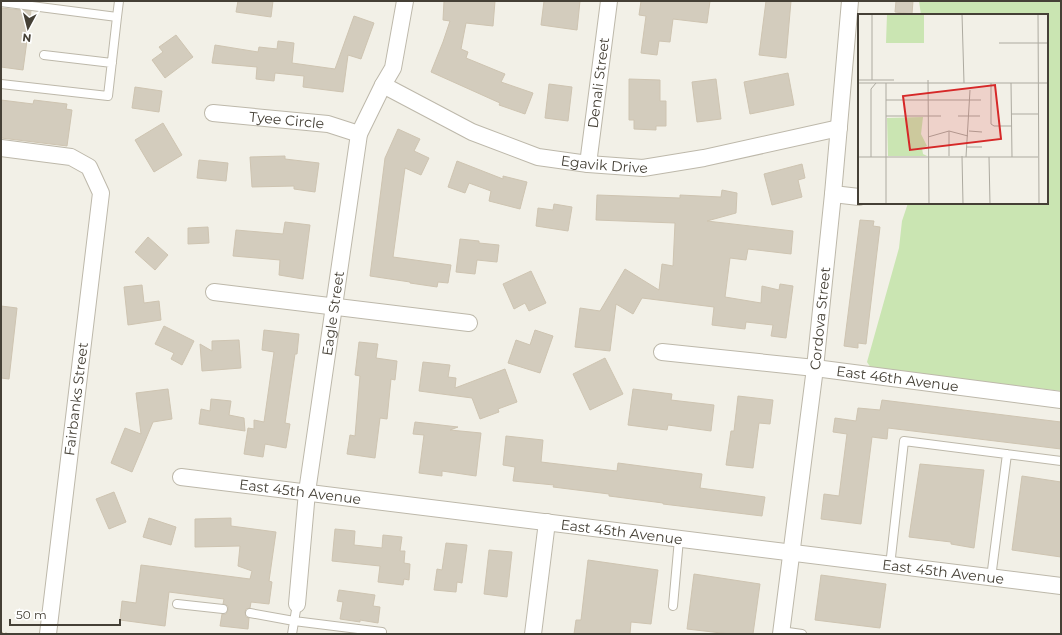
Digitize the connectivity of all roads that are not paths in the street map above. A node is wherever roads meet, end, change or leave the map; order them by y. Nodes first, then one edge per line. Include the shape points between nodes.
1 (119, 1) edge
2 (405, 1) edge
3 (609, 1) edge
4 (850, 1) edge
5 (1, 2) edge
6 (117, 17) junction
7 (854, 19) edge
8 (44, 55) dead end
9 (112, 63) junction
10 (1, 84) edge
11 (383, 85) junction
12 (213, 113) dead end
13 (839, 128) junction
14 (359, 134) junction
15 (1, 148) edge
16 (588, 164) junction
17 (833, 194) junction
18 (858, 197) edge
19 (214, 292) dead end
20 (334, 307) junction
21 (469, 323) dead end
22 (662, 352) dead end
23 (815, 368) junction
24 (1061, 400) edge
25 (1007, 454) junction
26 (1061, 461) edge
27 (182, 477) dead end
28 (307, 492) junction
29 (547, 522) junction
30 (679, 539) junction
31 (790, 554) junction
32 (890, 566) junction
33 (991, 578) junction
34 (1061, 586) edge
35 (177, 604) dead end
36 (296, 604) joint
37 (673, 606) dead end
38 (222, 609) dead end
39 (250, 613) dead end
40 (294, 621) junction
41 (382, 632) dead end
42 (781, 633) edge
43 (48, 634) edge
44 (292, 634) edge
45 (533, 634) edge
46 (802, 634) edge

1 - 6 lane
2 - 11 street, Eagle Street via 393,68
3 - 16 street, Denali Street
4 - 7 street, Cordova Street
5 - 6 lane
6 - 9 lane
7 - 13 street, Cordova Street
8 - 9 lane
9 - 10 lane via 108,96
11 - 14 street, Eagle Street
11 - 16 street, Egavik Drive via 472,132 538,157
12 - 14 street, Tyee Circle via 328,124
13 - 16 street, Egavik Drive via 704,158 643,168
13 - 17 street, Cordova Street
14 - 20 street, Eagle Street
15 - 43 street, Fairbanks Street via 71,157 89,167 101,193
17 - 18 street
17 - 23 street, Cordova Street
19 - 20 street
20 - 21 street
20 - 28 street, Eagle Street
22 - 23 street, East 46th Avenue
23 - 24 street, East 46th Avenue
23 - 31 street, Cordova Street
25 - 26 lane
25 - 32 lane via 904,441
25 - 33 lane
27 - 28 street, East 45th Avenue
28 - 29 street, East 45th Avenue
28 - 36 street, Eagle Street
29 - 30 street, East 45th Avenue
29 - 45 street
30 - 31 street, East 45th Avenue
30 - 37 lane
31 - 32 street, East 45th Avenue
31 - 42 street, Cordova Street
32 - 33 street, East 45th Avenue
33 - 34 street, East 45th Avenue
35 - 38 lane
36 - 40 lane, Eagle Street
39 - 40 lane
40 - 41 lane
40 - 44 lane, Eagle Street
42 - 46 lane

